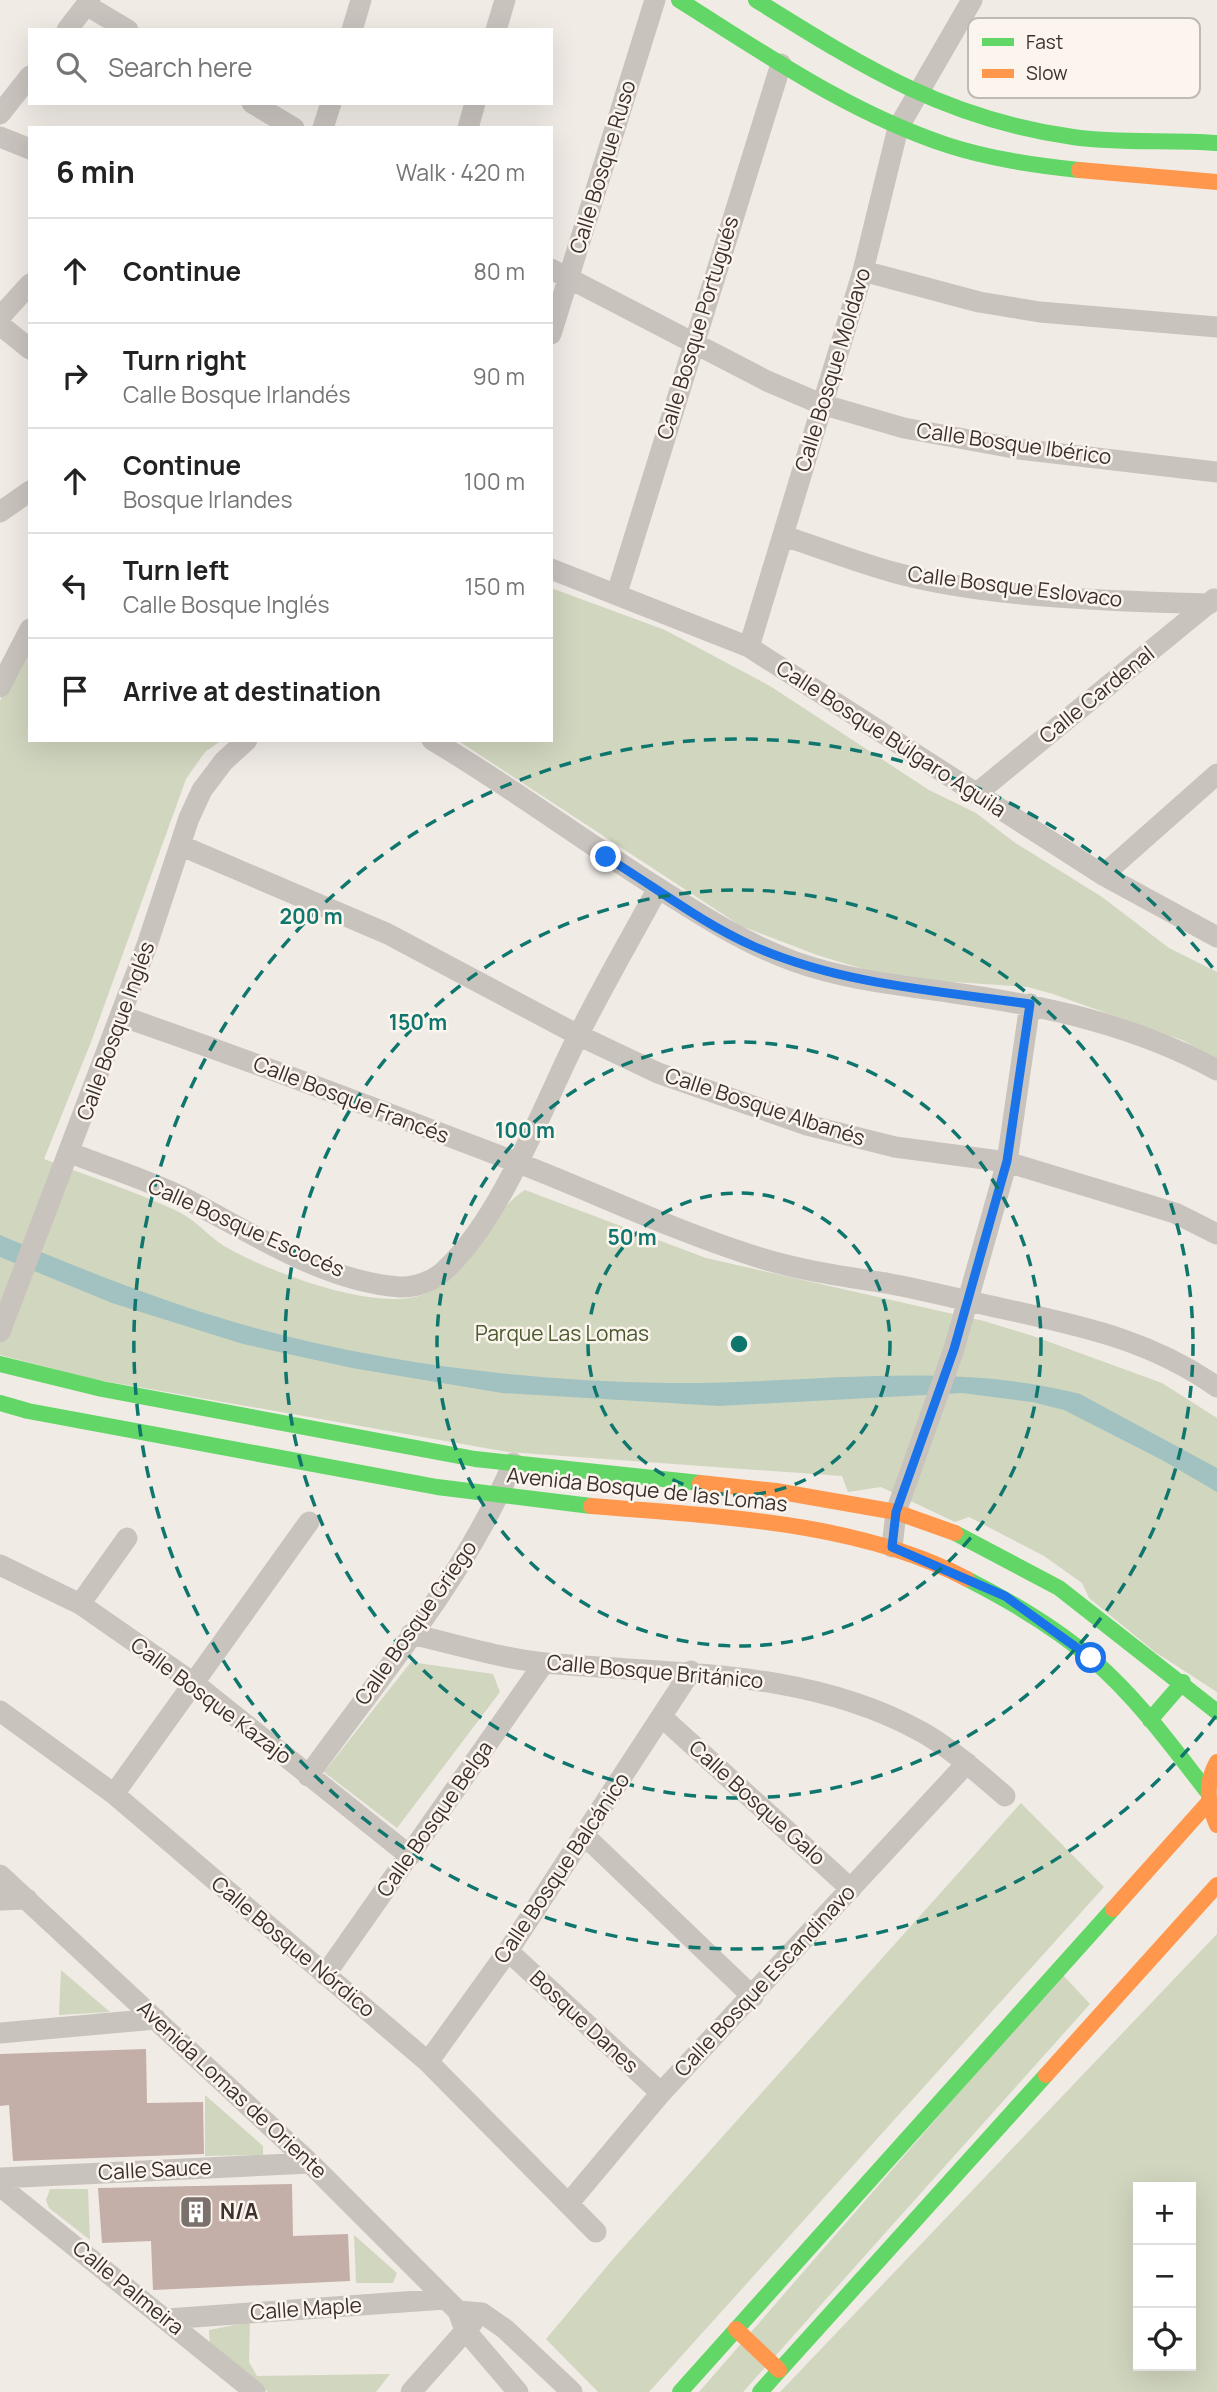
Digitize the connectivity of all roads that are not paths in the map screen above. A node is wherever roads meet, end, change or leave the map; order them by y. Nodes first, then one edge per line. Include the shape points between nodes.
1 (361, 0) edge
2 (505, 0) edge
3 (655, 0) edge
4 (680, 0) edge
5 (756, 0) edge
6 (972, 0) edge
7 (88, 3) edge
8 (69, 28) edge
9 (125, 28) edge
10 (353, 28) edge
11 (497, 28) edge
12 (781, 64) junction
13 (28, 79) edge
14 (916, 94) junction
15 (255, 105) edge
16 (330, 105) edge
17 (474, 105) edge
18 (0, 114) edge
19 (291, 126) edge
20 (324, 126) edge
21 (469, 126) edge
22 (898, 128) junction
23 (0, 138) edge
24 (1214, 138) edge
25 (28, 148) edge
26 (1217, 182) edge
27 (863, 271) junction
28 (560, 273) edge
29 (28, 286) edge
30 (0, 317) edge
31 (553, 320) edge
32 (0, 325) edge
33 (1217, 327) edge
34 (693, 341) junction
35 (28, 347) edge
36 (821, 404) junction
37 (1217, 471) edge
38 (28, 492) edge
39 (0, 512) edge
40 (784, 536) junction
41 (553, 570) edge
42 (617, 593) junction
43 (1213, 600) edge
44 (28, 633) edge
45 (749, 648) junction
46 (0, 687) edge
47 (245, 742) edge
48 (435, 742) edge
49 (1217, 774) edge
50 (977, 793) junction
51 (182, 846) junction
52 (1103, 875) junction
53 (659, 888) junction
54 (1217, 937) edge
55 (1030, 1004) junction
56 (121, 1016) junction
57 (578, 1035) junction
58 (1217, 1070) edge
59 (71, 1153) junction
60 (1007, 1161) junction
61 (517, 1162) junction
62 (1217, 1234) edge
63 (967, 1301) junction
64 (0, 1332) edge
65 (0, 1364) edge
66 (1217, 1387) edge
67 (0, 1403) edge
68 (336, 1451) junction
69 (513, 1462) junction
70 (499, 1496) junction
71 (896, 1512) junction
72 (309, 1522) dead end
73 (127, 1538) dead end
74 (892, 1547) junction
75 (0, 1565) edge
76 (80, 1604) junction
77 (411, 1634) junction
78 (544, 1663) junction
79 (691, 1671) junction
80 (1183, 1682) junction
81 (195, 1684) junction
82 (0, 1710) edge
83 (1217, 1712) edge
84 (663, 1718) junction
85 (1150, 1720) junction
86 (1217, 1762) edge
87 (967, 1763) junction
88 (308, 1776) junction
89 (114, 1794) junction
90 (1005, 1796) dead end
91 (1207, 1797) junction
92 (1217, 1825) edge
93 (585, 1836) junction
94 (410, 1856) junction
95 (0, 1875) edge
96 (1217, 1885) edge
97 (851, 1889) junction
98 (27, 1899) junction
99 (0, 1900) edge
100 (508, 1951) junction
101 (325, 1975) junction
102 (753, 1997) junction
103 (156, 2019) junction
104 (0, 2033) edge
105 (428, 2062) junction
106 (661, 2093) junction
107 (310, 2162) junction
108 (0, 2178) edge
109 (0, 2186) edge
110 (568, 2204) junction
111 (596, 2232) dead end
112 (456, 2313) junction
113 (167, 2319) junction
114 (736, 2329) junction
115 (779, 2370) junction
116 (255, 2392) edge
117 (411, 2392) edge
118 (518, 2392) edge
119 (572, 2392) edge
120 (680, 2392) edge
121 (760, 2392) edge

1 - 10 street
2 - 11 street
3 - 28 street, Calle Bosque Ruso
4 - 12 street
5 - 14 street
6 - 14 street, Calle Bosque Moldavo
7 - 8 street
7 - 9 street
12 - 22 street
12 - 34 street, Calle Bosque Portugués
13 - 18 street
14 - 22 street, Calle Bosque Moldavo
14 - 24 street via 990,119 1073,137 1134,142
15 - 19 street
16 - 20 street
17 - 21 street
22 - 26 street via 1003,159
22 - 27 street, Calle Bosque Moldavo
23 - 25 street
27 - 33 street via 979,302 1040,312
27 - 36 street, Calle Bosque Moldavo
28 - 31 street, Calle Bosque Ruso
28 - 34 street, Calle Bosque Ibérico
29 - 30 street
32 - 35 street
34 - 36 street, Calle Bosque Ibérico
34 - 42 street, Calle Bosque Portugués
36 - 37 street, Calle Bosque Ibérico via 904,428 1019,449
36 - 40 street, Calle Bosque Moldavo
38 - 39 street
40 - 43 street, Calle Bosque Eslovaco via 897,573 960,584 1110,601
40 - 45 street, Calle Bosque Moldavo
41 - 42 street, Calle Bosque Búlgaro Aguila
42 - 45 street, Calle Bosque Búlgaro Aguila
43 - 50 street, Calle Cardenal
44 - 46 street
45 - 50 street, Calle Bosque Búlgaro Aguila
47 - 51 street, Calle Bosque Inglés via 202,790
48 - 53 street
49 - 52 street
50 - 52 street, Calle Bosque Búlgaro Aguila
51 - 56 street, Calle Bosque Inglés
51 - 57 street, Calle Bosque Albanés via 388,934
52 - 54 street, Calle Bosque Búlgaro Aguila
53 - 55 street via 751,945 796,962 891,985
53 - 57 street, Calle Bosque Escocés
55 - 58 street via 1073,1013 1177,1048
55 - 60 street
56 - 59 street, Calle Bosque Inglés
56 - 61 street, Calle Bosque Francés via 293,1075
57 - 60 street, Calle Bosque Albanés via 658,1073 807,1125 895,1147
57 - 61 street, Calle Bosque Escocés
59 - 61 street, Calle Bosque Escocés via 183,1198 240,1231 326,1268 402,1287 424,1283 447,1269 483,1222
59 - 64 street, Calle Bosque Inglés
60 - 62 street, Calle Bosque Albanés via 1175,1213
60 - 63 street
61 - 63 street, Calle Bosque Francés via 636,1214 753,1256 797,1269
63 - 66 street, Calle Bosque Francés via 1079,1324 1140,1343
63 - 71 street
65 - 68 street, Avenida Bosque de las Lomas
67 - 68 street, Avenida Bosque de las Lomas via 28,1411
68 - 69 street, Avenida Bosque de las Lomas
68 - 70 street, Avenida Bosque de las Lomas via 397,1482
69 - 70 street, Calle Bosque Griego
69 - 71 street, Avenida Bosque de las Lomas via 764,1490
70 - 74 street, Avenida Bosque de las Lomas via 737,1518
70 - 77 street, Calle Bosque Griego
71 - 74 street
71 - 80 street, Avenida Bosque de las Lomas via 963,1536 1022,1565
72 - 81 street
73 - 76 street
74 - 85 street, Avenida Bosque de las Lomas via 1005,1596 1091,1658
75 - 76 street, Calle Bosque Kazajo
76 - 81 street, Calle Bosque Kazajo
77 - 78 street, Calle Bosque Británico
77 - 88 street, Calle Bosque Griego
78 - 79 street, Calle Bosque Británico
78 - 94 street, Calle Bosque Belga
79 - 84 street, Calle Bosque Balcánico
79 - 87 street, Calle Bosque Británico via 753,1678 836,1696 920,1731
80 - 83 street, Avenida Bosque de las Lomas
80 - 85 street
81 - 88 street, Calle Bosque Kazajo
81 - 89 street
82 - 89 street, Calle Bosque Nórdico
84 - 93 street, Calle Bosque Balcánico
84 - 97 street, Calle Bosque Galo
85 - 91 street, Avenida Bosque de las Lomas
86 - 91 street
87 - 90 street, Calle Bosque Británico
87 - 97 street, Calle Bosque Escandinavo
88 - 94 street, Calle Bosque Kazajo
89 - 101 street, Calle Bosque Nórdico
91 - 92 street, Avenida Bosque de las Lomas
91 - 114 street
93 - 100 street, Calle Bosque Balcánico
93 - 102 street
94 - 101 street, Calle Bosque Belga
95 - 98 street, Avenida Lomas de Oriente
96 - 115 street
97 - 102 street, Calle Bosque Escandinavo
98 - 99 street
98 - 103 street, Avenida Lomas de Oriente
100 - 105 street, Calle Bosque Balcánico
100 - 106 street, Bosque Danes
101 - 105 street, Calle Bosque Nórdico
102 - 106 street, Calle Bosque Escandinavo
103 - 104 street
103 - 107 street, Avenida Lomas de Oriente
105 - 110 street, Calle Bosque Nórdico
106 - 110 street, Calle Bosque Escandinavo
107 - 108 street, Calle Sauce
107 - 112 street, Avenida Lomas de Oriente
109 - 113 street, Calle Palmeira
110 - 111 street, Calle Bosque Nórdico
112 - 113 street, Calle Maple
112 - 117 street
112 - 118 street, Avenida Lomas de Oriente
112 - 119 street via 482,2313
113 - 116 street, Calle Palmeira
114 - 115 street
114 - 120 street
115 - 121 street

